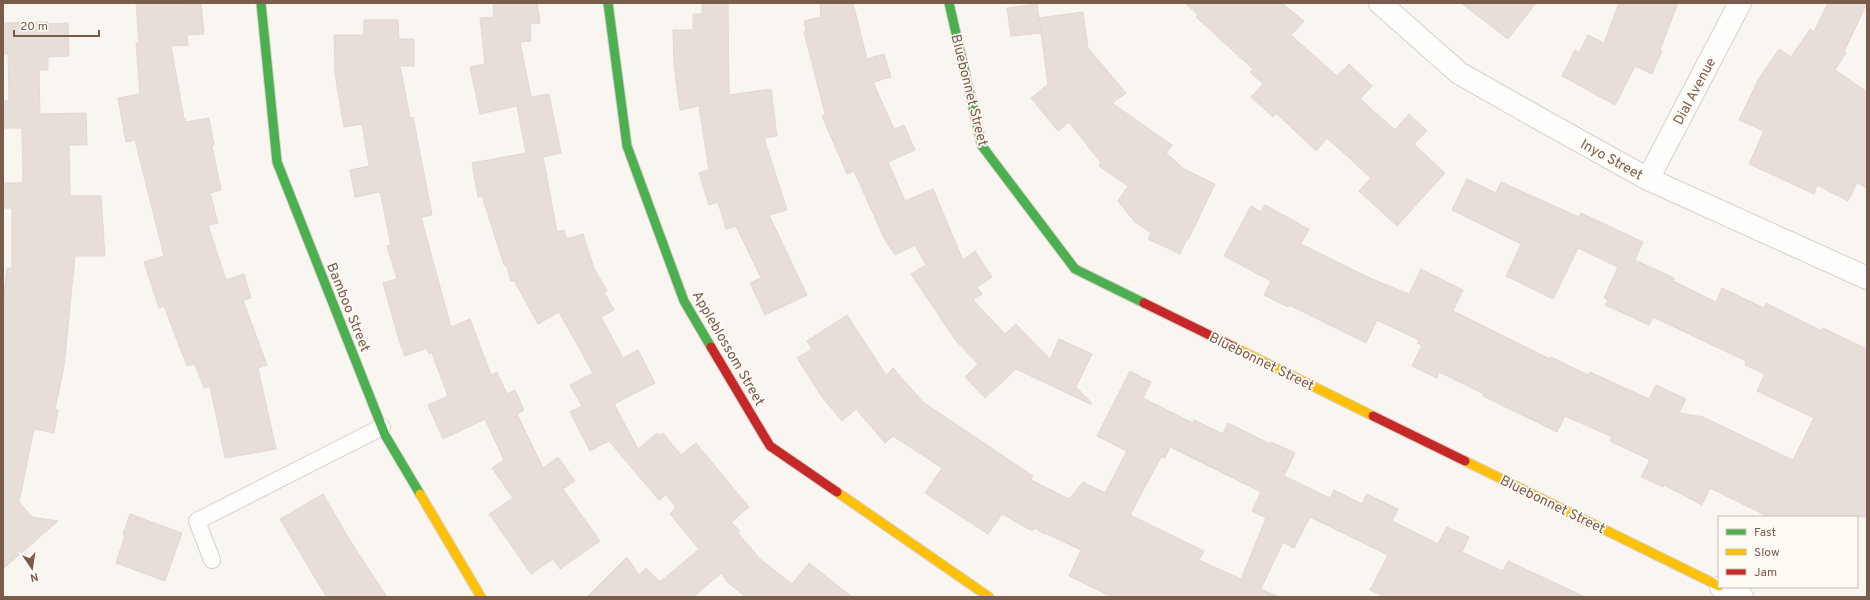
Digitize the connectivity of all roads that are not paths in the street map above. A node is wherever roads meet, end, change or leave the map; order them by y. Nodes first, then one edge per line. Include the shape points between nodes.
1 (261, 3) edge
2 (608, 3) edge
3 (949, 3) edge
4 (1380, 3) edge
5 (1740, 3) edge
6 (1648, 179) junction
7 (1867, 278) edge
8 (382, 427) junction
9 (212, 560) dead end
10 (1718, 585) edge
11 (1724, 588) edge
12 (481, 597) edge
13 (989, 597) edge
14 (1742, 597) edge

1 - 8 street, Bamboo Street via 277,162
2 - 13 street, Appleblossom Street via 627,146 684,301 770,446
3 - 10 street, Bluebonnet Street via 982,146 1075,269
4 - 6 street, Inyo Street via 1459,73
5 - 6 street, Dial Avenue
6 - 7 street, Inyo Street
8 - 9 lane via 197,521
8 - 12 street, Bamboo Street
11 - 14 street, Bluebonnet Street

